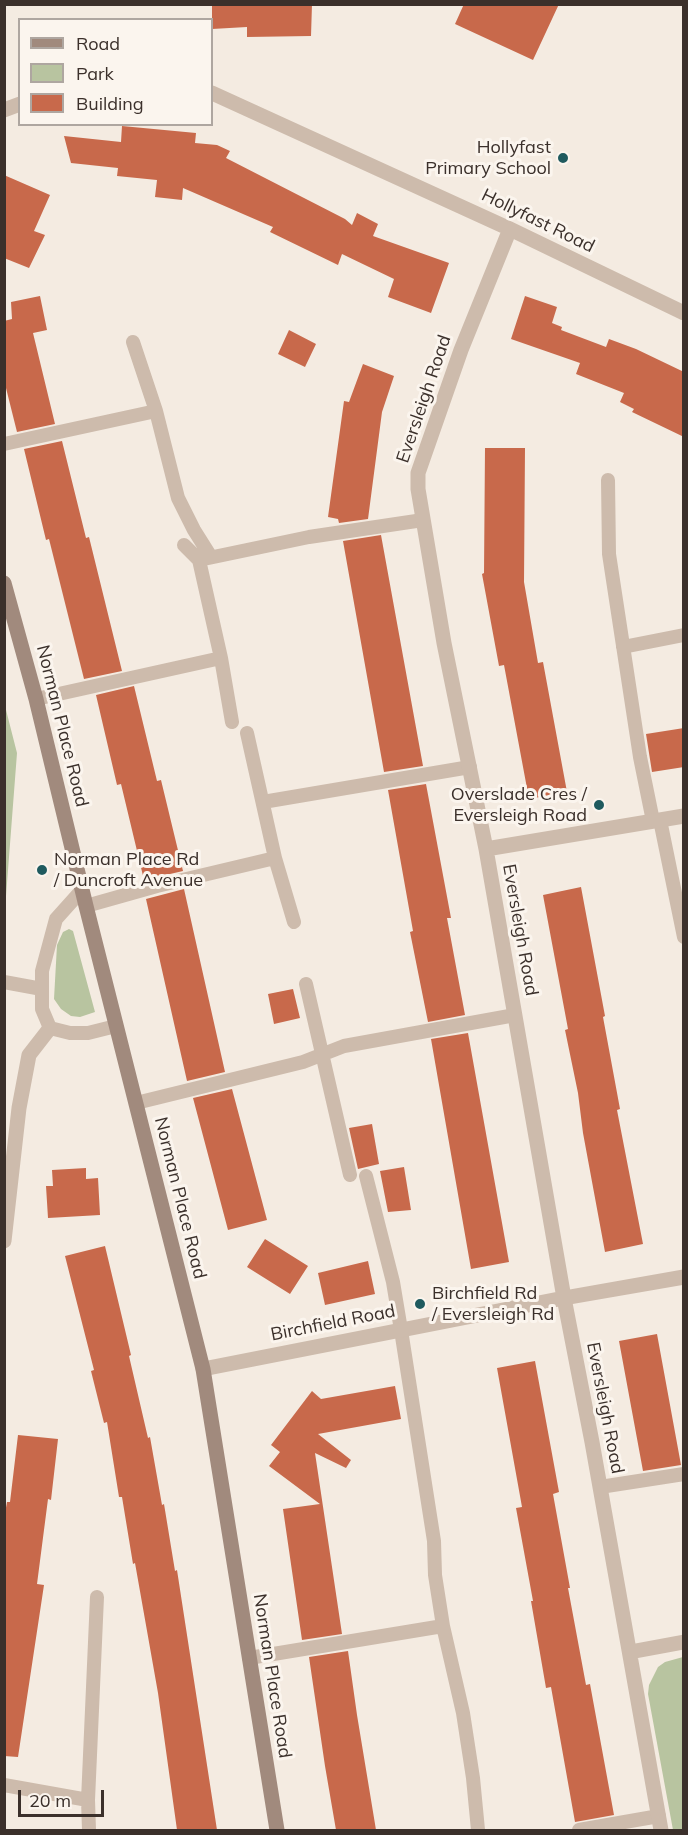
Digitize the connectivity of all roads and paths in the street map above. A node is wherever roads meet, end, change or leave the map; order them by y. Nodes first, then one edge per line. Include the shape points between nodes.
1 (213, 93) edge
2 (510, 229) junction
3 (684, 313) edge
4 (133, 342) dead end
5 (156, 411) junction
6 (4, 444) edge
7 (608, 480) dead end
8 (423, 520) junction
9 (184, 545) dead end
10 (205, 558) junction
11 (4, 583) edge
12 (684, 635) edge
13 (623, 647) junction
14 (221, 658) junction
15 (36, 699) junction
16 (232, 722) dead end
17 (247, 733) dead end
18 (470, 767) junction
19 (263, 802) junction
20 (684, 816) edge
21 (656, 820) junction
22 (486, 849) junction
23 (275, 858) junction
24 (82, 890) junction
25 (86, 906) junction
26 (294, 922) dead end
27 (684, 937) edge
28 (4, 982) edge
29 (306, 984) dead end
30 (42, 989) junction
31 (515, 1015) junction
32 (116, 1026) junction
33 (50, 1028) junction
34 (323, 1053) junction
35 (136, 1103) junction
36 (350, 1174) dead end
37 (366, 1176) dead end
38 (4, 1241) edge
39 (684, 1277) edge
40 (564, 1298) junction
41 (401, 1330) junction
42 (203, 1369) junction
43 (684, 1474) edge
44 (600, 1487) junction
45 (97, 1597) dead end
46 (443, 1626) junction
47 (684, 1642) edge
48 (630, 1652) junction
49 (249, 1658) junction
50 (4, 1785) edge
51 (88, 1800) junction
52 (660, 1823) edge
53 (89, 1830) edge
54 (277, 1830) edge
55 (478, 1830) edge
56 (579, 1830) edge

1 - 2 street, Hollyfast Road
2 - 3 street, Hollyfast Road
2 - 8 street, Eversleigh Road via 461,350 418,473
4 - 5 lane
5 - 6 lane
5 - 10 lane via 178,498
7 - 13 lane via 609,554
8 - 10 lane
8 - 18 street, Eversleigh Road
9 - 10 lane
10 - 14 lane
11 - 15 street, Norman Place Road
12 - 13 lane
13 - 21 lane via 640,757
14 - 15 lane
14 - 16 lane
15 - 24 street, Norman Place Road
17 - 19 lane
18 - 19 lane
18 - 22 street, Eversleigh Road
19 - 23 lane
20 - 21 street
21 - 22 street
21 - 27 lane
22 - 31 street, Eversleigh Road
23 - 25 lane
23 - 26 lane
24 - 25 street, Norman Place Road
24 - 30 lane via 56,919 44,963
25 - 32 street, Norman Place Road
28 - 30 lane
29 - 34 lane
30 - 33 lane via 42,1009
31 - 34 lane
31 - 40 street, Eversleigh Road
32 - 33 lane via 88,1033
32 - 35 street, Norman Place Road
33 - 38 street via 29,1055
34 - 35 lane via 303,1062
34 - 36 lane
35 - 42 street, Norman Place Road
37 - 41 lane
39 - 40 street, Birchfield Road
40 - 41 street, Birchfield Road
40 - 44 street, Eversleigh Road
41 - 42 street, Birchfield Road
41 - 46 lane via 434,1541
42 - 49 street, Norman Place Road
43 - 44 lane
44 - 48 street, Eversleigh Road
45 - 51 lane
46 - 49 lane
46 - 55 lane via 463,1713
47 - 48 street
48 - 52 street, Eversleigh Road
49 - 54 street, Norman Place Road
50 - 51 lane
51 - 53 lane
52 - 56 lane

